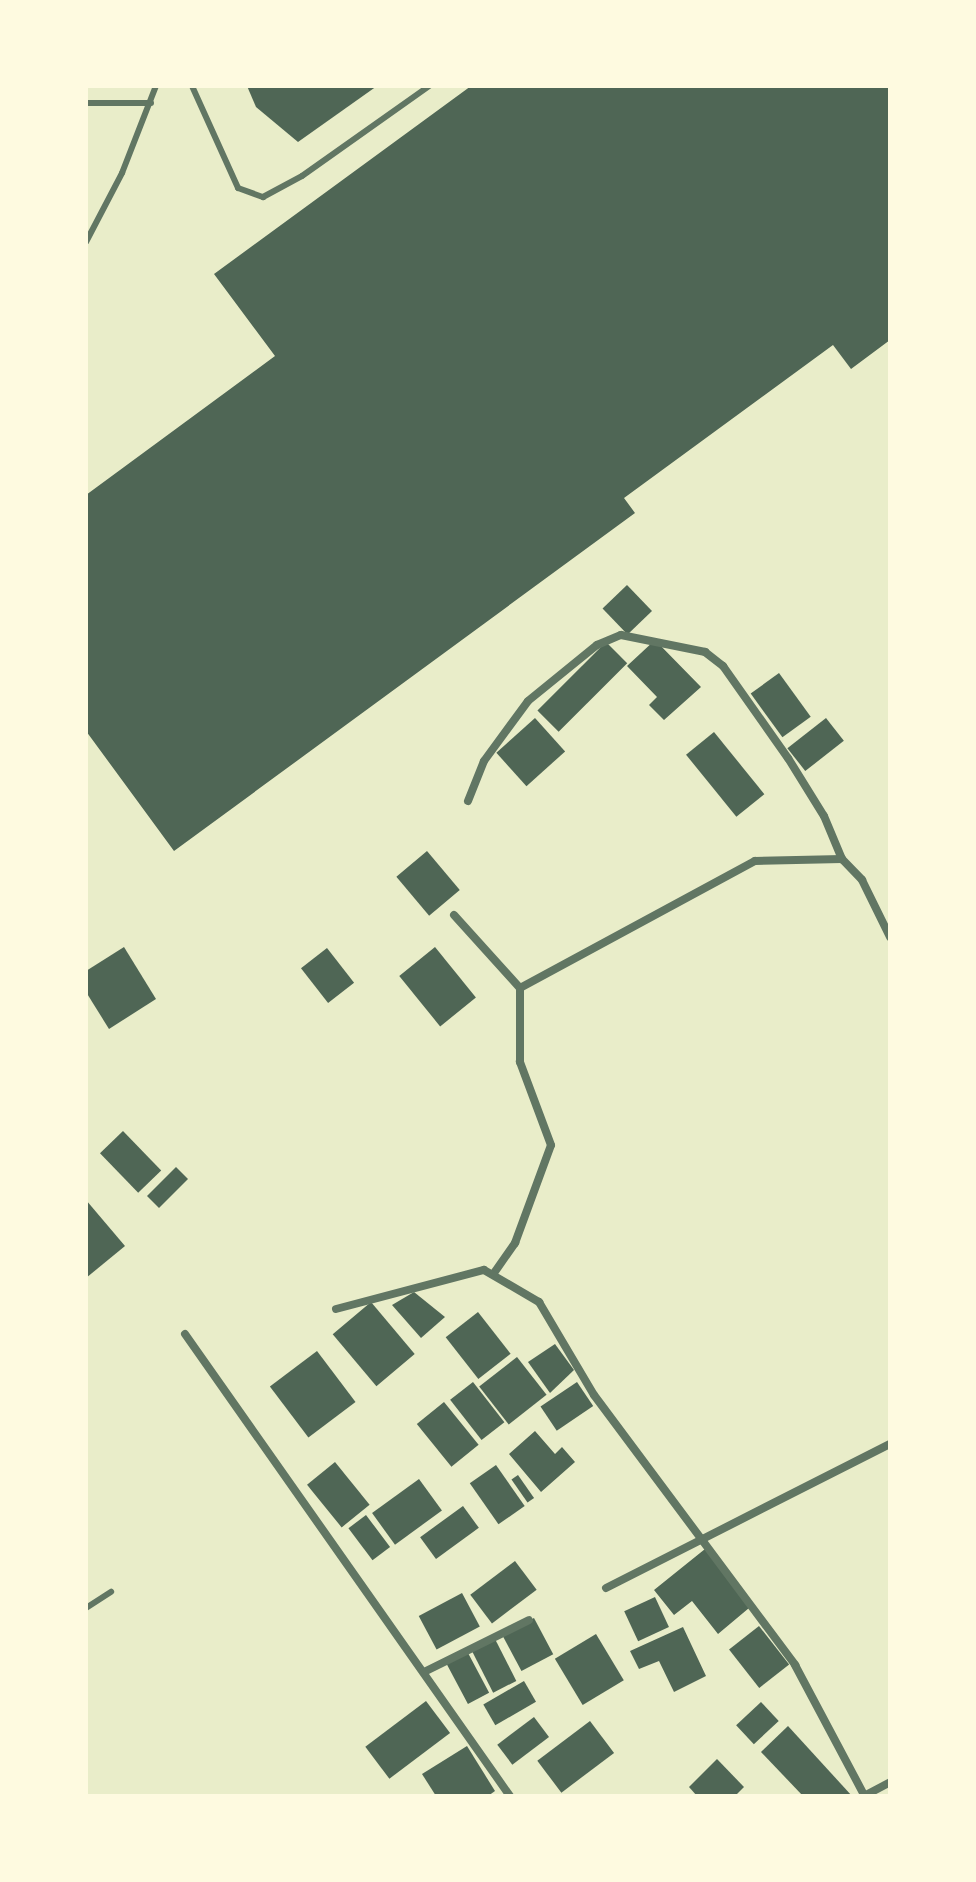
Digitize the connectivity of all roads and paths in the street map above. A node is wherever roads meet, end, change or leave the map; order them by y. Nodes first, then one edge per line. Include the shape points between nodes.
1 (156, 86) edge
2 (192, 86) edge
3 (429, 86) edge
4 (86, 103) edge
5 (151, 103) junction
6 (87, 238) edge
7 (468, 801) dead end
8 (842, 859) junction
9 (454, 915) dead end
10 (890, 937) edge
11 (520, 988) junction
12 (494, 1273) junction
13 (336, 1309) dead end
14 (185, 1334) dead end
15 (890, 1444) edge
16 (698, 1539) junction
17 (606, 1588) dead end
18 (111, 1592) dead end
19 (86, 1608) edge
20 (529, 1620) dead end
21 (424, 1672) junction
22 (890, 1782) edge
23 (510, 1796) edge
24 (864, 1796) edge

1 - 5 lane
2 - 3 lane via 238,188 263,197 302,176
4 - 5 lane
5 - 6 lane
7 - 8 street via 484,761 552,678 597,645 621,635 640,637 705,652 723,666 795,768
8 - 10 street via 862,880
8 - 11 street via 755,861
9 - 11 street
11 - 12 street via 520,1062 551,1145 515,1243
12 - 13 street via 484,1270
12 - 16 street via 539,1302 594,1395
14 - 21 street
15 - 16 street
16 - 17 street
16 - 24 street via 795,1665
18 - 19 lane
20 - 21 street
21 - 23 street
22 - 24 street

